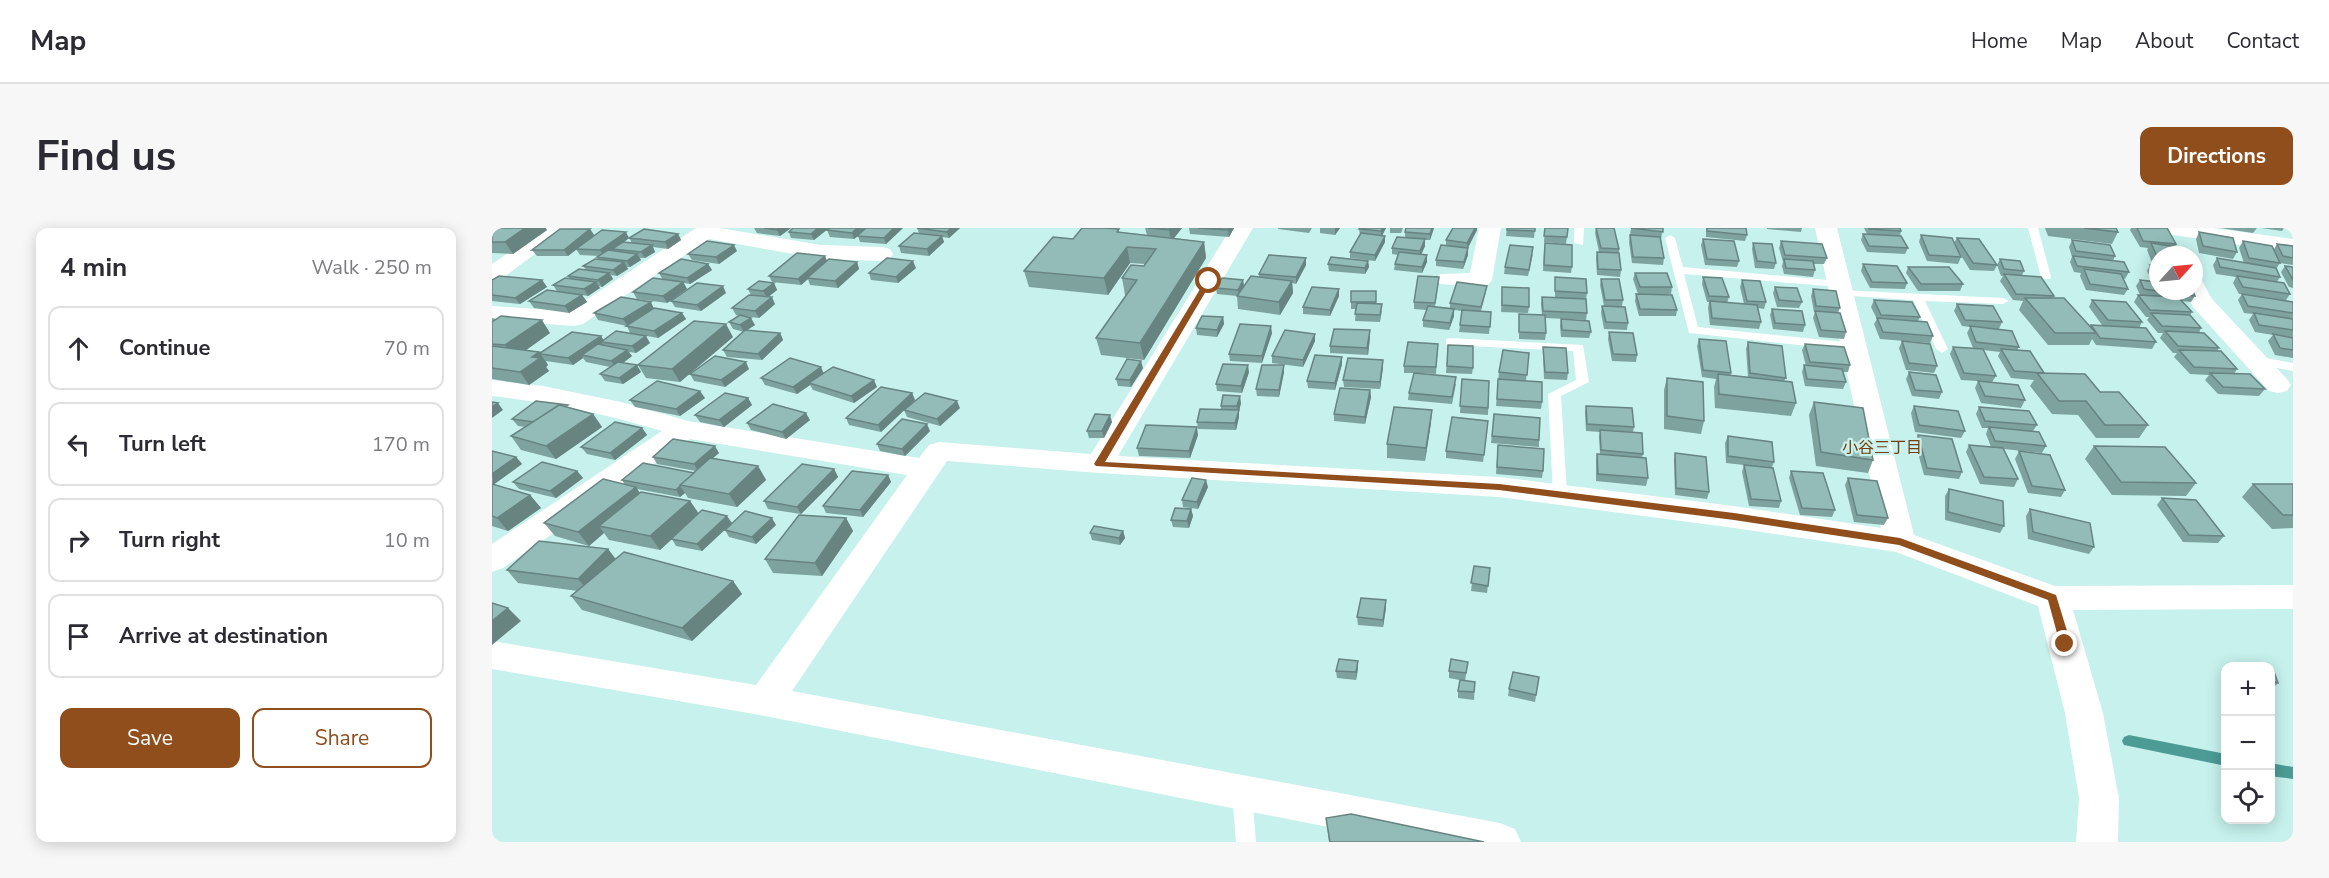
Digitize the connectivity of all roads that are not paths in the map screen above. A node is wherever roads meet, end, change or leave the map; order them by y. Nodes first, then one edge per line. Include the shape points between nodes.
1 (559, 228) edge
2 (1242, 228) edge
3 (1490, 228) edge
4 (1579, 228) edge
5 (1826, 228) edge
6 (2033, 228) edge
7 (2168, 228) edge
8 (2192, 230) edge
9 (739, 232) edge
10 (1670, 237) dead end
11 (1579, 243) dead end
12 (2177, 246) edge
13 (2293, 246) edge
14 (882, 254) dead end
15 (1679, 270) junction
16 (492, 275) edge
17 (2046, 277) dead end
18 (1448, 279) dead end
19 (1840, 289) junction
20 (1917, 296) junction
21 (2200, 300) edge
22 (2003, 301) dead end
23 (492, 314) edge
24 (1450, 342) dead end
25 (1854, 347) junction
26 (1942, 349) dead end
27 (2286, 376) edge
28 (492, 388) edge
29 (685, 429) junction
30 (1099, 464) junction
31 (927, 469) junction
32 (1560, 495) junction
33 (1900, 542) junction
34 (492, 560) edge
35 (2293, 597) edge
36 (2053, 598) junction
37 (492, 655) edge
38 (765, 701) junction
39 (1242, 793) junction
40 (1246, 842) edge
41 (1500, 842) edge
42 (2097, 842) edge

1 - 16 street
2 - 30 street
3 - 18 street via 1480,280
4 - 11 lane
5 - 19 street
6 - 17 lane
7 - 8 street
7 - 12 street
8 - 13 street
9 - 14 street via 821,252
9 - 23 street via 705,232 574,319
10 - 15 lane
15 - 19 lane
15 - 25 lane via 1693,330
19 - 20 lane
19 - 25 street
20 - 22 lane
20 - 26 lane
21 - 27 street via 2255,360
24 - 32 lane via 1579,348 1583,382 1554,394
25 - 33 street
28 - 29 street via 609,408
29 - 31 street
29 - 34 street
30 - 31 street via 939,451
30 - 32 street via 1499,487
31 - 38 street
32 - 33 street
33 - 36 street
35 - 36 street
36 - 42 street via 2084,713 2099,798
37 - 38 street
38 - 39 street
39 - 40 lane
39 - 41 street

